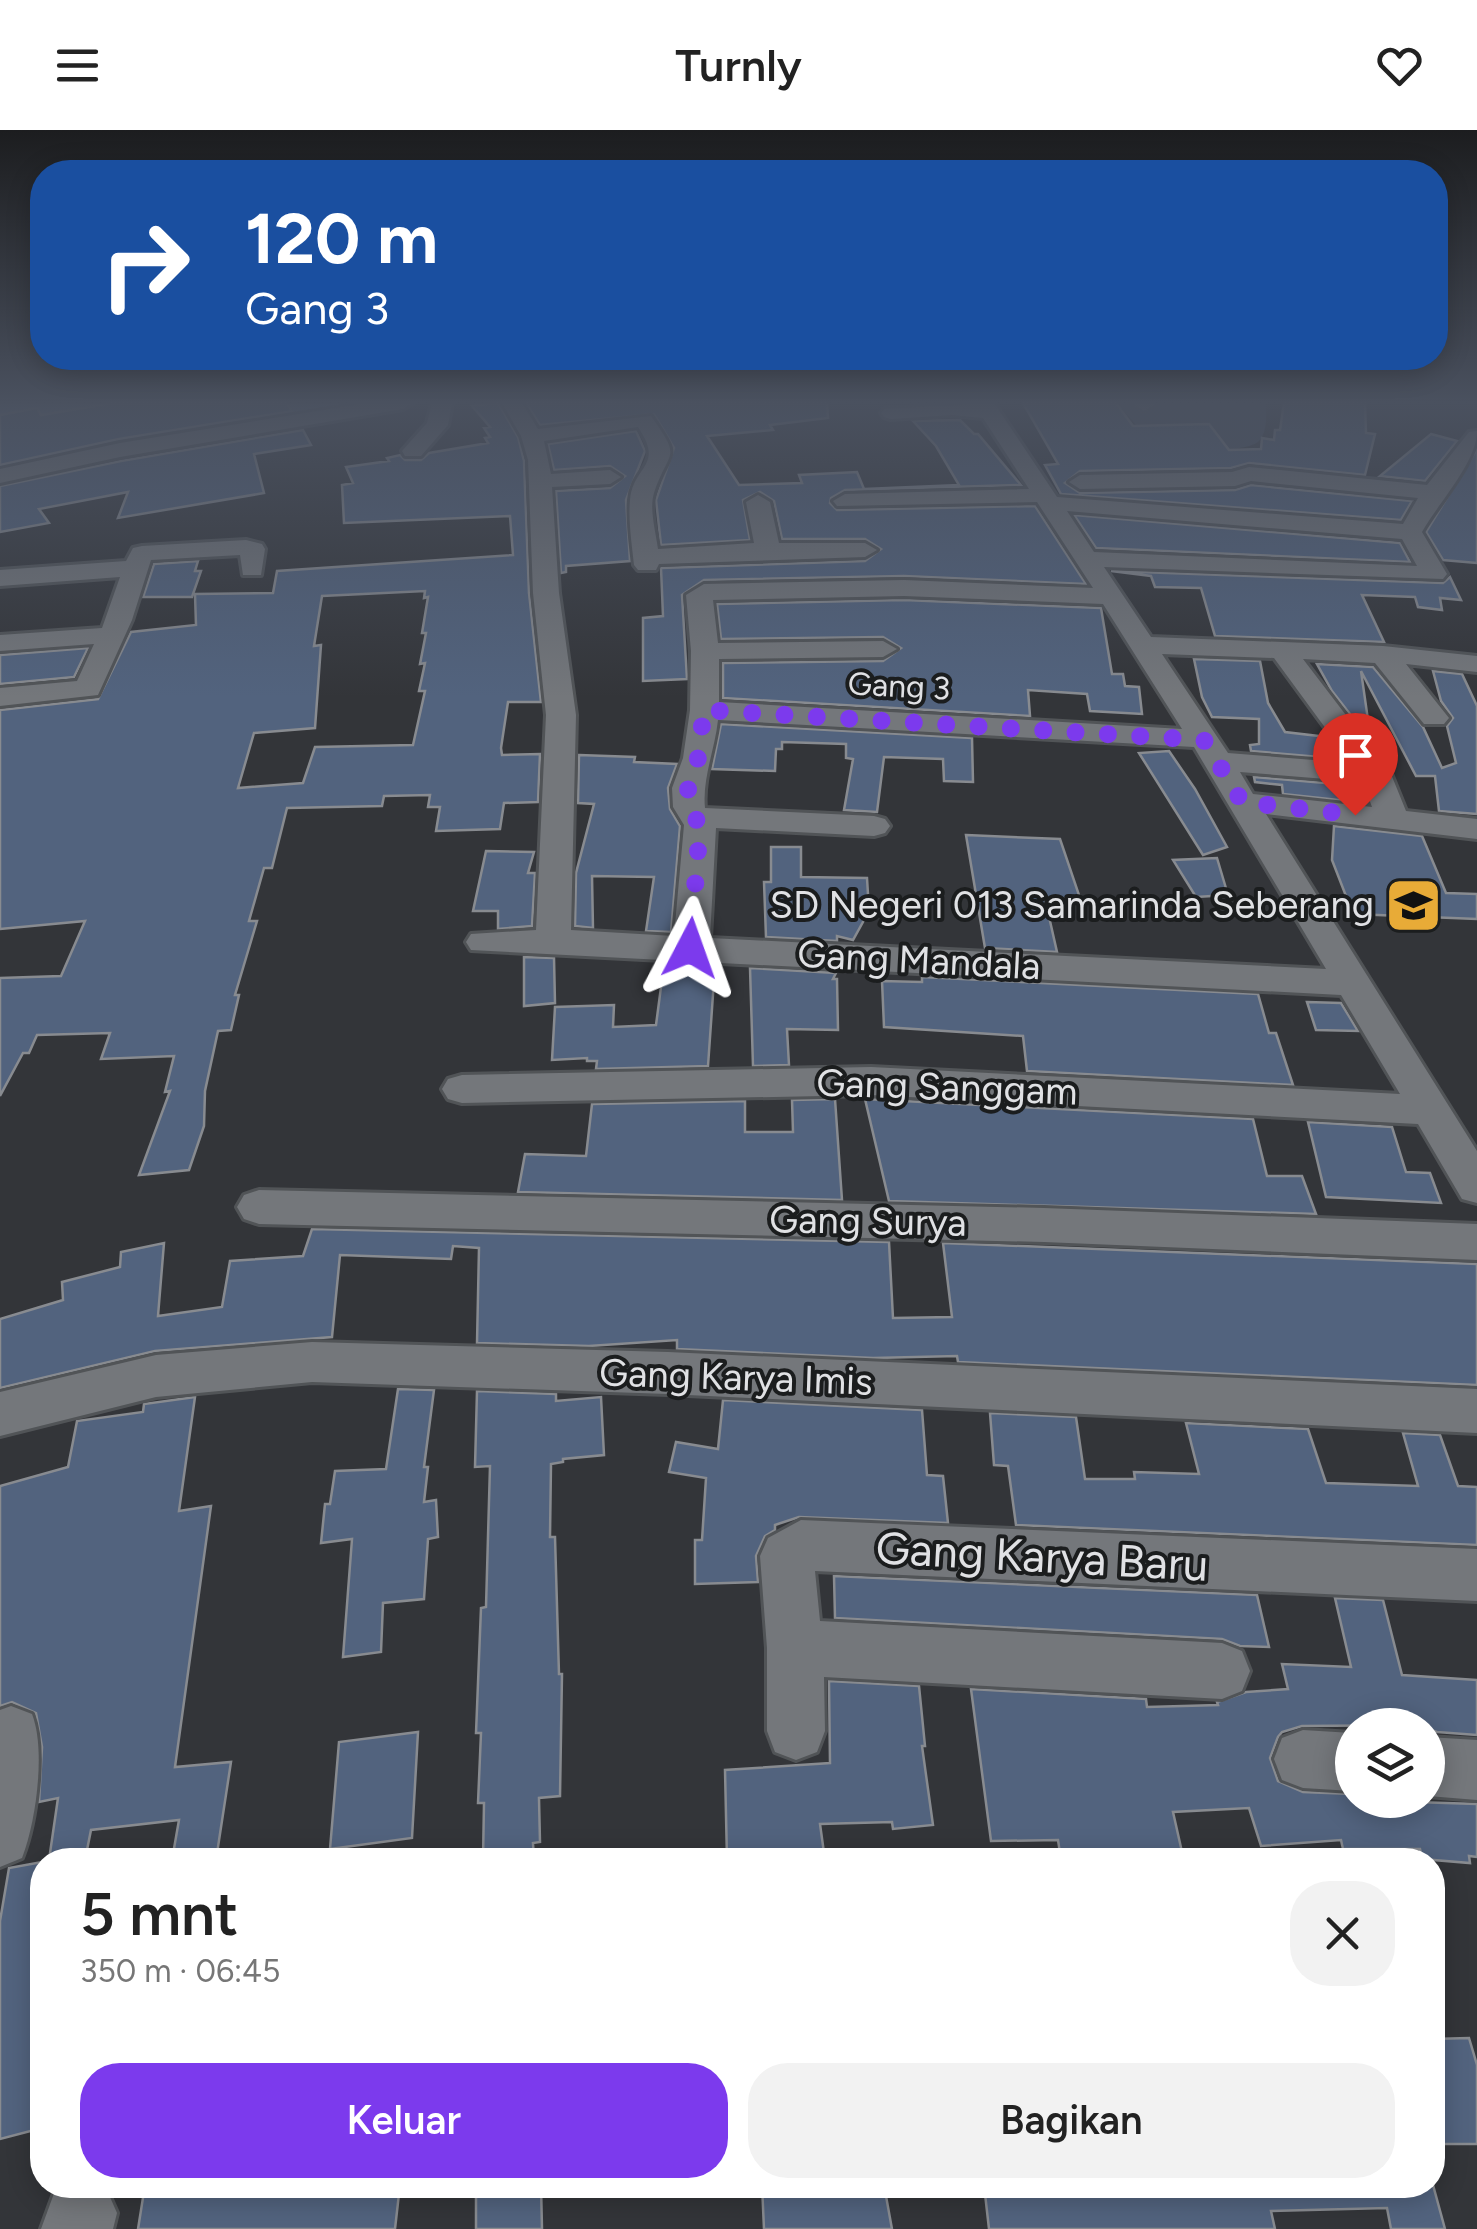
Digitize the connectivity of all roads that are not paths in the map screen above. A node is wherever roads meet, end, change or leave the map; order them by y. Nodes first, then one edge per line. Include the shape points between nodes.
1 (540, 501) edge
2 (641, 501) edge
3 (1048, 501) edge
4 (1110, 501) edge
5 (1428, 501) edge
6 (758, 502) dead end
7 (1410, 532) junction
8 (768, 550) junction
9 (865, 550) dead end
10 (1088, 558) junction
11 (135, 568) junction
12 (252, 570) dead end
13 (0, 578) edge
14 (30, 578) junction
15 (1112, 598) junction
16 (6, 625) edge
17 (112, 635) junction
18 (1142, 645) junction
19 (884, 649) dead end
20 (1282, 650) junction
21 (705, 651) junction
22 (1383, 654) junction
23 (1477, 664) edge
24 (0, 697) edge
25 (704, 710) junction
26 (1434, 718) dead end
27 (1210, 750) junction
28 (1375, 774) junction
29 (1242, 802) junction
30 (696, 817) junction
31 (1393, 819) junction
32 (874, 826) dead end
33 (1477, 829) edge
34 (553, 941) junction
35 (484, 942) dead end
36 (690, 948) junction
37 (1354, 983) junction
38 (462, 1089) dead end
39 (1432, 1110) junction
40 (1475, 1181) edge
41 (260, 1207) dead end
42 (1477, 1242) edge
43 (1477, 1411) edge
44 (0, 1414) edge
45 (1477, 1575) edge
46 (795, 1648) junction
47 (1222, 1671) dead end
48 (796, 1731) dead end
49 (11, 1734) dead end
50 (1445, 1768) edge
51 (1477, 1770) edge
52 (0, 1836) edge

1 - 34 street via 561,714
2 - 8 street via 647,561
3 - 10 street
4 - 7 street
5 - 7 street
6 - 8 street
7 - 10 street via 1434,574
8 - 9 street
10 - 15 street
11 - 12 street via 142,553 246,547 253,550
11 - 14 street
11 - 17 street
13 - 14 street
14 - 16 street
15 - 18 street
15 - 21 street via 741,589 699,595
16 - 17 street
17 - 24 street via 86,690
18 - 20 street
18 - 27 street
19 - 21 street
20 - 22 street
20 - 28 street
21 - 25 street
22 - 23 street
22 - 26 street
25 - 27 street, Gang 3
25 - 30 street via 688,788
27 - 28 street, Gang 3
27 - 29 street
28 - 31 street
29 - 31 street
29 - 37 street
30 - 32 street
30 - 36 street
31 - 33 street
34 - 35 street, Gang Mandala
34 - 36 street, Gang Mandala
36 - 37 street, Gang Mandala
37 - 39 street
38 - 39 street, Gang Sanggam via 871,1081
39 - 40 street
41 - 42 street, Gang Surya
43 - 44 street, Gang Karya Imis via 312,1362 156,1376
45 - 46 street, Gang Karya Baru via 800,1545 787,1556
46 - 47 street
46 - 48 street, Gang Karya Baru
49 - 52 street
50 - 51 street

